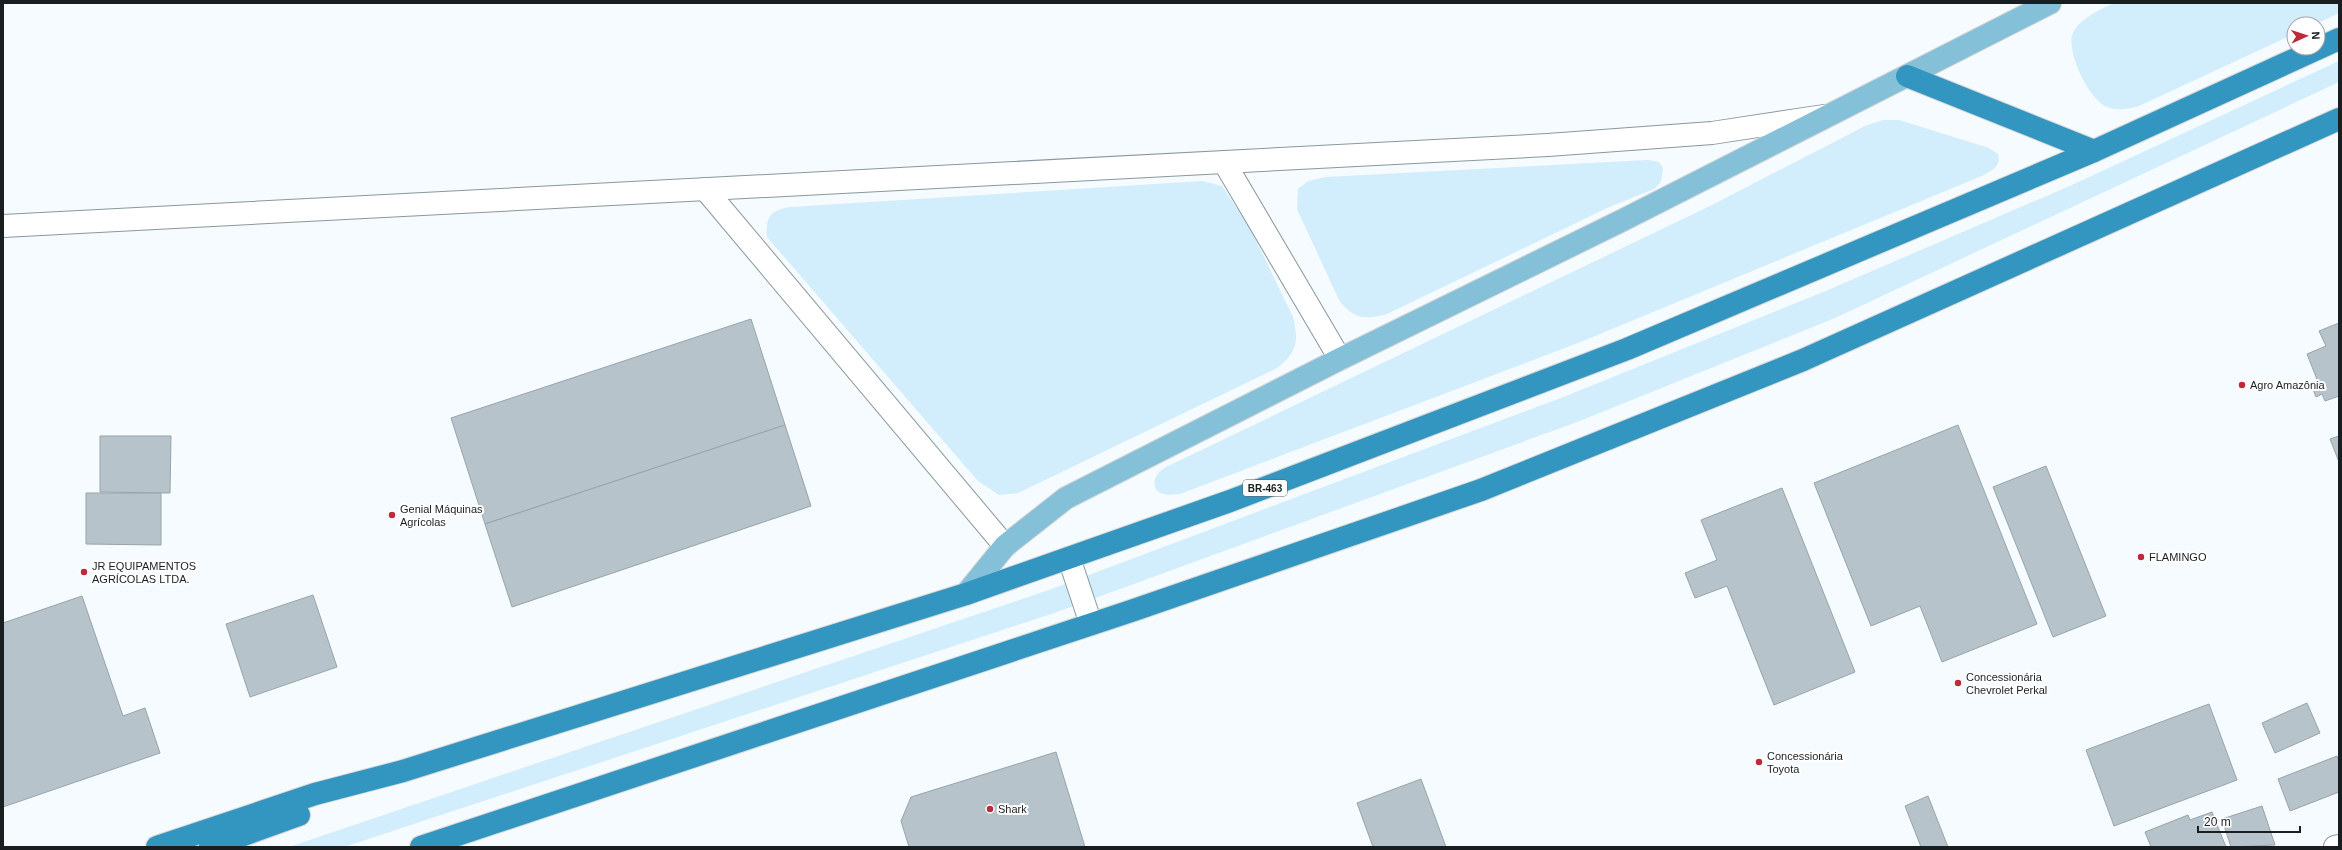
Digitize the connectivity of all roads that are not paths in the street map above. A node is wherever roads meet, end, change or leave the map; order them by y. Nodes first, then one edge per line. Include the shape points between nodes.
1 (2050, 3) edge
2 (2339, 38) edge
3 (1907, 76) junction
4 (1829, 115) junction
5 (2339, 119) edge
6 (2094, 151) junction
7 (1224, 162) junction
8 (705, 189) junction
9 (3, 226) edge
10 (1340, 359) junction
11 (1005, 546) junction
12 (1069, 558) junction
13 (966, 594) junction
14 (1091, 624) junction
15 (403, 771) junction
16 (2339, 846) edge
17 (157, 847) edge
18 (210, 847) edge
19 (421, 847) edge
20 (2334, 847) edge

1 - 3 main road
2 - 6 highway, BR-463
3 - 4 main road
3 - 6 highway
4 - 7 street via 1712,133 1548,145
4 - 10 main road
5 - 14 highway via 1802,360 1481,490
6 - 12 highway, BR-463 via 1627,350 1230,501
7 - 8 street
7 - 10 street
8 - 9 street
8 - 11 street
10 - 11 main road via 1066,498
11 - 13 main road
12 - 13 highway, BR-463
12 - 14 street
13 - 15 highway, BR-463
14 - 19 highway
15 - 17 highway, BR-463 via 315,794
15 - 18 highway via 324,806
16 - 20 street

